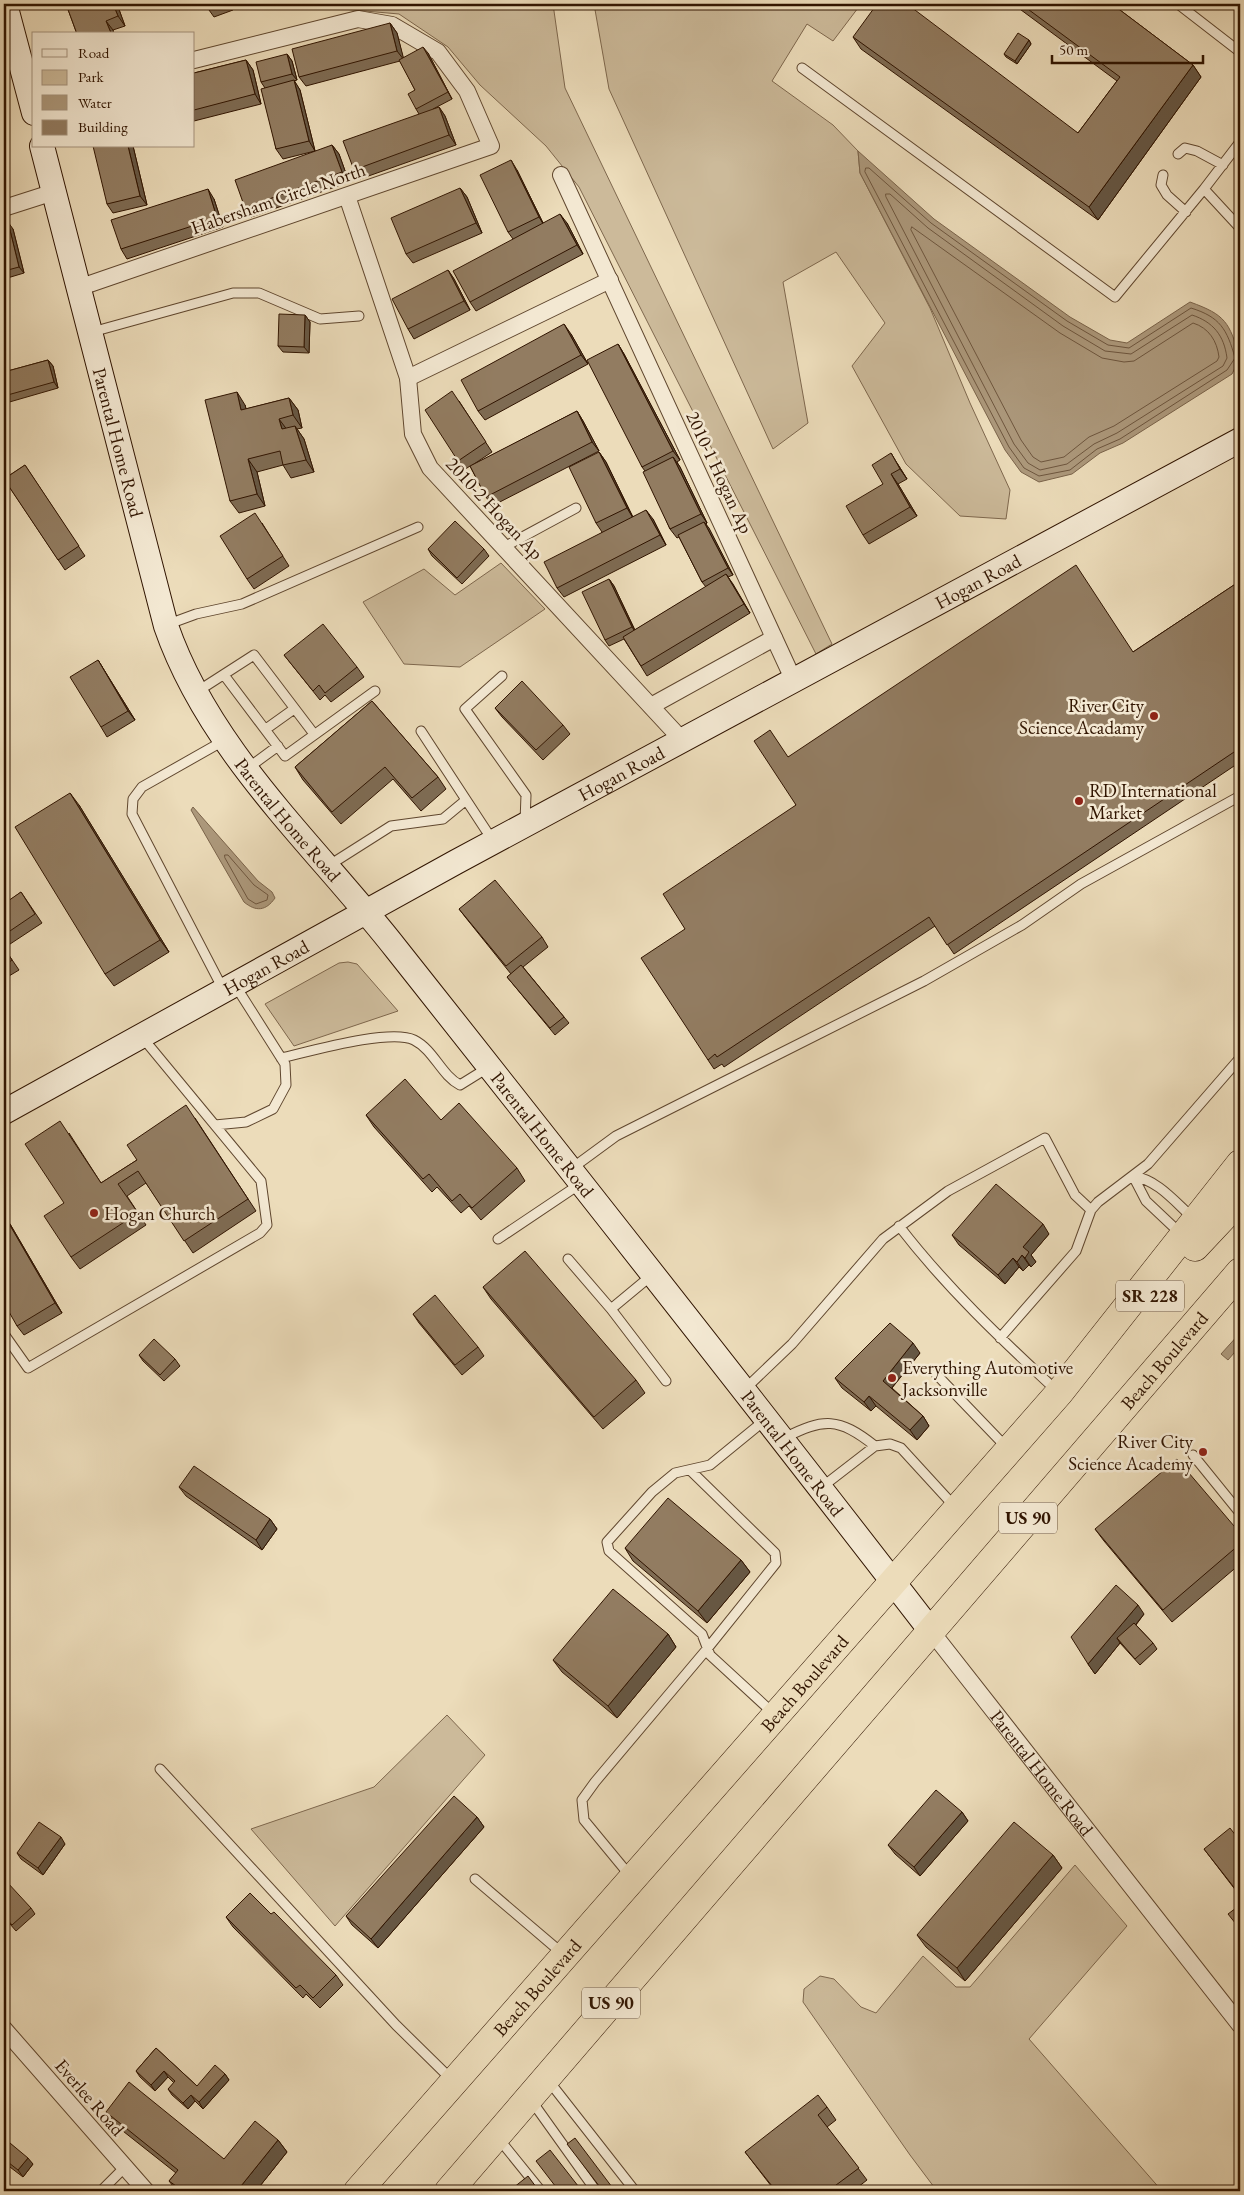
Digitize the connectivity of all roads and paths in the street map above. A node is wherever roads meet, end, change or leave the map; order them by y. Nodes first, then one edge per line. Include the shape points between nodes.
1 (5, 4) edge
2 (1178, 4) edge
3 (1240, 52) edge
4 (195, 60) edge
5 (802, 68) dead end
6 (32, 101) edge
7 (1240, 142) edge
8 (43, 148) edge
9 (1178, 154) dead end
10 (1223, 165) junction
11 (561, 175) dead end
12 (1164, 175) dead end
13 (1204, 190) junction
14 (54, 192) junction
15 (347, 196) junction
16 (4, 208) edge
17 (1186, 212) junction
18 (1240, 228) edge
19 (610, 280) junction
20 (78, 288) junction
21 (359, 316) dead end
22 (90, 333) junction
23 (408, 378) junction
24 (1240, 440) edge
25 (576, 508) dead end
26 (418, 527) dead end
27 (504, 547) junction
28 (166, 626) junction
29 (774, 638) junction
30 (224, 675) junction
31 (502, 676) dead end
32 (794, 681) junction
33 (376, 691) dead end
34 (196, 693) junction
35 (651, 706) junction
36 (294, 709) junction
37 (266, 729) junction
38 (421, 731) dead end
39 (314, 734) junction
40 (225, 740) junction
41 (683, 741) junction
42 (278, 746) junction
43 (247, 769) junction
44 (1240, 796) edge
45 (466, 800) junction
46 (524, 825) junction
47 (494, 841) junction
48 (328, 866) junction
49 (367, 912) junction
50 (230, 988) junction
51 (142, 1037) junction
52 (281, 1058) junction
53 (1240, 1058) edge
54 (489, 1067) junction
55 (4, 1112) edge
56 (215, 1125) junction
57 (1240, 1164) edge
58 (1133, 1176) junction
59 (575, 1177) junction
60 (1240, 1199) edge
61 (1091, 1210) junction
62 (899, 1226) junction
63 (1190, 1228) junction
64 (498, 1239) dead end
65 (568, 1259) dead end
66 (1240, 1272) edge
67 (652, 1275) junction
68 (611, 1309) junction
69 (4, 1334) edge
70 (1000, 1338) junction
71 (936, 1374) dead end
72 (666, 1381) dead end
73 (743, 1391) junction
74 (1059, 1392) junction
75 (765, 1420) junction
76 (781, 1440) junction
77 (875, 1446) junction
78 (1009, 1450) junction
79 (1193, 1455) dead end
80 (690, 1470) junction
81 (820, 1489) junction
82 (957, 1509) junction
83 (1240, 1513) edge
84 (893, 1582) junction
85 (931, 1631) junction
86 (708, 1649) junction
87 (776, 1716) junction
88 (160, 1769) dead end
89 (633, 1878) junction
90 (476, 1879) dead end
91 (565, 1956) junction
92 (1240, 2025) edge
93 (4, 2029) edge
94 (454, 2082) junction
95 (538, 2088) junction
96 (496, 2136) junction
97 (125, 2167) junction
98 (101, 2191) edge
99 (146, 2191) edge
100 (358, 2191) edge
101 (449, 2191) edge
102 (542, 2191) edge
103 (596, 2191) edge
104 (634, 2191) edge

1 - 6 street
2 - 3 lane
4 - 15 street, Habersham Circle North via 358,19 392,25 438,52 467,92 491,146
5 - 17 lane via 1115,297
7 - 10 lane
8 - 14 street, Parental Home Road
9 - 10 lane via 1185,148
10 - 13 lane
11 - 19 street, 2010-1 Hogan Ap
12 - 17 lane via 1161,185
13 - 17 lane
13 - 18 lane
14 - 16 street
14 - 20 street, Parental Home Road
15 - 20 street, Habersham Circle North
15 - 23 street, 2010-2 Hogan Ap
19 - 23 street
19 - 29 street, 2010-1 Hogan Ap
20 - 22 street, Parental Home Road
21 - 22 lane via 320,319 258,293 233,293
22 - 28 street, Parental Home Road
23 - 27 street, 2010-2 Hogan Ap via 413,434 430,468
24 - 32 street, Hogan Road
25 - 27 lane
26 - 28 lane via 242,604 196,614
27 - 35 street, 2010-2 Hogan Ap
28 - 34 street, Parental Home Road via 178,660
29 - 32 street, 2010-1 Hogan Ap
29 - 35 street
30 - 34 lane
30 - 36 lane via 254,655
30 - 37 lane
31 - 46 lane via 465,709 526,795
32 - 41 street, Hogan Road
33 - 39 lane
34 - 40 street, Parental Home Road
35 - 41 street, 2010-2 Hogan Ap
36 - 37 lane
36 - 39 lane
37 - 42 lane
38 - 45 lane
39 - 42 lane via 285,756
40 - 43 street, Parental Home Road
40 - 50 lane via 142,787 133,799 132,814
41 - 46 street, Hogan Road
42 - 43 lane
43 - 48 street, Parental Home Road
44 - 59 lane via 1081,884 1022,925 924,981 616,1136
45 - 47 lane
45 - 48 lane via 443,819 391,826
46 - 47 street, Hogan Road
47 - 49 street, Hogan Road
48 - 49 street, Parental Home Road
49 - 50 street, Hogan Road
49 - 54 street, Parental Home Road
50 - 51 street, Hogan Road
50 - 52 lane
51 - 55 street, Hogan Road
51 - 56 lane
52 - 54 lane via 338,1044 389,1037 413,1039 427,1050 452,1081 460,1085
52 - 56 lane via 286,1085 273,1109 246,1122
53 - 58 lane via 1148,1164
54 - 59 street, Parental Home Road
56 - 69 lane via 261,1181 267,1225 260,1233 28,1368
57 - 63 highway, Beach Boulevard / US 90
58 - 61 lane via 1108,1192
58 - 63 lane via 1153,1183
58 - 63 lane via 1146,1201
59 - 64 lane
59 - 67 street, Parental Home Road
60 - 74 highway, SR 228
61 - 62 lane via 1075,1195 1045,1138 948,1191
61 - 70 lane via 1076,1251
62 - 70 lane via 934,1271
62 - 73 lane via 865,1257 788,1348
63 - 74 highway, Beach Boulevard / US 90
65 - 68 lane
66 - 85 highway, Beach Boulevard / US 90
67 - 68 lane
67 - 73 street, Parental Home Road
68 - 72 lane
70 - 74 lane
71 - 78 lane
73 - 75 street, Parental Home Road
74 - 78 highway, Beach Boulevard / US 90
75 - 76 street, Parental Home Road
75 - 80 lane via 710,1465
76 - 77 lane via 818,1423 846,1427
76 - 81 street, Parental Home Road
77 - 81 lane
77 - 82 lane via 890,1444 901,1448
78 - 82 highway, Beach Boulevard / US 90
79 - 83 lane
80 - 86 lane via 775,1552 776,1564
80 - 86 lane via 675,1474 652,1492 607,1542 609,1551 702,1634
81 - 84 street, Parental Home Road
82 - 84 highway, Beach Boulevard / US 90
84 - 85 street, Parental Home Road
84 - 87 highway, Beach Boulevard / US 90
85 - 92 street, Parental Home Road
85 - 95 highway, US 90
86 - 87 lane via 710,1655
86 - 89 lane via 582,1800 584,1820
87 - 89 highway, Beach Boulevard / US 90
88 - 94 lane via 396,2025
89 - 91 highway, Beach Boulevard / US 90
90 - 91 lane
91 - 94 highway, Beach Boulevard / US 90
93 - 97 street, Everlee Road
94 - 100 highway, Beach Boulevard / US 90
95 - 96 highway, US 90
95 - 103 lane
95 - 104 lane
96 - 101 highway, US 90
96 - 102 lane
97 - 98 lane
97 - 99 street, Everlee Road

